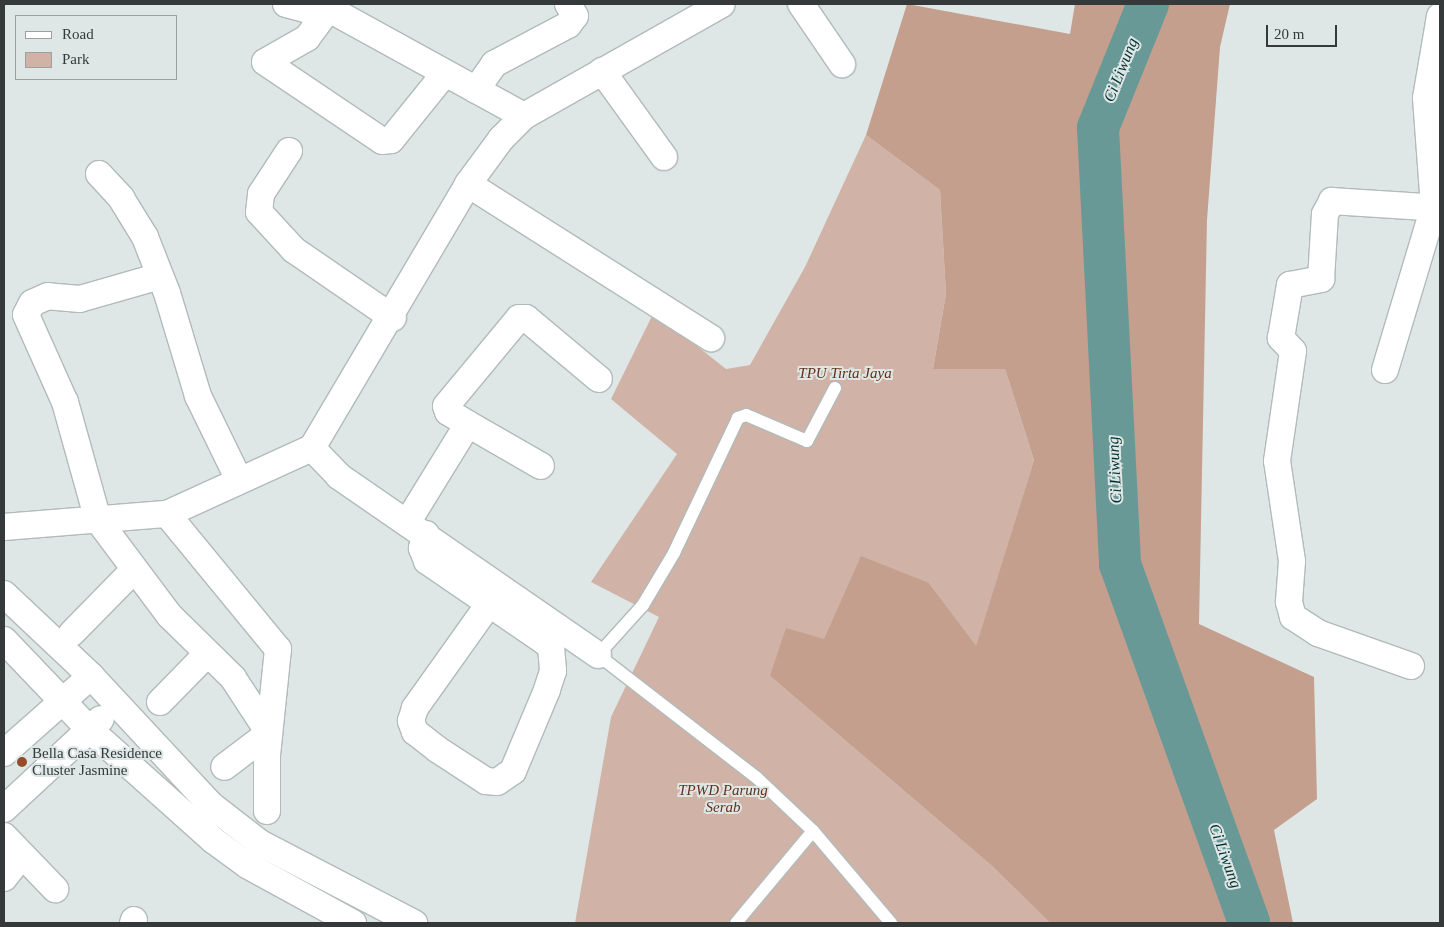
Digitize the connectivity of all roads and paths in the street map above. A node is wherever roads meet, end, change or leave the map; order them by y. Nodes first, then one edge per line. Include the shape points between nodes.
1 (286, 4) edge
2 (568, 4) edge
3 (722, 4) edge
4 (801, 4) edge
5 (332, 7) edge
6 (1440, 16) edge
7 (842, 64) dead end
8 (602, 71) junction
9 (445, 73) junction
10 (476, 90) junction
11 (524, 116) junction
12 (290, 152) dead end
13 (664, 157) dead end
14 (99, 174) dead end
15 (468, 184) junction
16 (1437, 207) edge
17 (160, 276) junction
18 (393, 318) junction
19 (711, 338) dead end
20 (1386, 370) dead end
21 (600, 379) dead end
22 (835, 388) dead end
23 (468, 424) junction
24 (312, 448) junction
25 (541, 466) dead end
26 (239, 480) junction
27 (167, 514) junction
28 (98, 520) junction
29 (4, 527) edge
30 (416, 529) junction
31 (133, 571) junction
32 (4, 594) edge
33 (503, 596) junction
34 (72, 633) dead end
35 (4, 640) edge
36 (207, 654) junction
37 (598, 655) junction
38 (1411, 666) dead end
39 (90, 676) junction
40 (160, 702) dead end
41 (62, 703) junction
42 (116, 704) junction
43 (90, 730) junction
44 (269, 732) junction
45 (4, 754) edge
46 (224, 767) dead end
47 (4, 809) edge
48 (267, 811) dead end
49 (813, 831) junction
50 (4, 836) edge
51 (22, 854) junction
52 (4, 877) edge
53 (55, 889) dead end
54 (366, 898) junction
55 (399, 920) edge
56 (354, 923) edge
57 (736, 923) edge
58 (890, 923) edge

1 - 5 street via 309,10
2 - 10 street via 575,16 568,25 494,64
3 - 8 street
4 - 7 street
5 - 9 street
5 - 9 street via 307,38 265,62 382,141 391,140
6 - 16 street via 1426,98
8 - 11 street
8 - 13 street
9 - 10 street
10 - 11 street
11 - 15 street
12 - 18 street via 260,194 259,212 294,250
14 - 17 street via 132,212
15 - 18 street
15 - 19 street
16 - 20 street
16 - 38 street via 1332,201 1325,214 1321,279 1290,284 1281,338 1293,350 1277,461 1292,561 1290,602 1294,617 1318,633
17 - 26 street via 198,396
17 - 28 street via 80,299 48,296 27,308 26,315 65,402
18 - 24 street
21 - 23 street via 526,318 519,318 446,406 448,412
22 - 37 lane via 808,441 746,416 738,418 674,553 643,605 628,616
23 - 25 street
23 - 30 street
24 - 26 street
24 - 30 street via 339,476
26 - 27 street
27 - 28 street
27 - 44 street via 278,648 279,674
28 - 29 street
28 - 31 street
30 - 33 street
31 - 34 street
31 - 36 street
32 - 39 street
33 - 33 street via 544,641 553,659 548,690 513,771 497,782 486,781 437,749 415,732 411,721 414,708
33 - 37 street
35 - 41 street
36 - 40 street
36 - 44 street via 233,678
37 - 49 lane via 756,778
39 - 41 street
39 - 42 street
41 - 43 street
41 - 45 street
42 - 43 street
42 - 54 street via 211,805 260,843
43 - 47 street
43 - 56 street via 233,855
44 - 46 street
44 - 48 street
49 - 57 lane
49 - 58 lane
50 - 51 street
51 - 52 street
51 - 53 street
54 - 55 street
54 - 56 street

